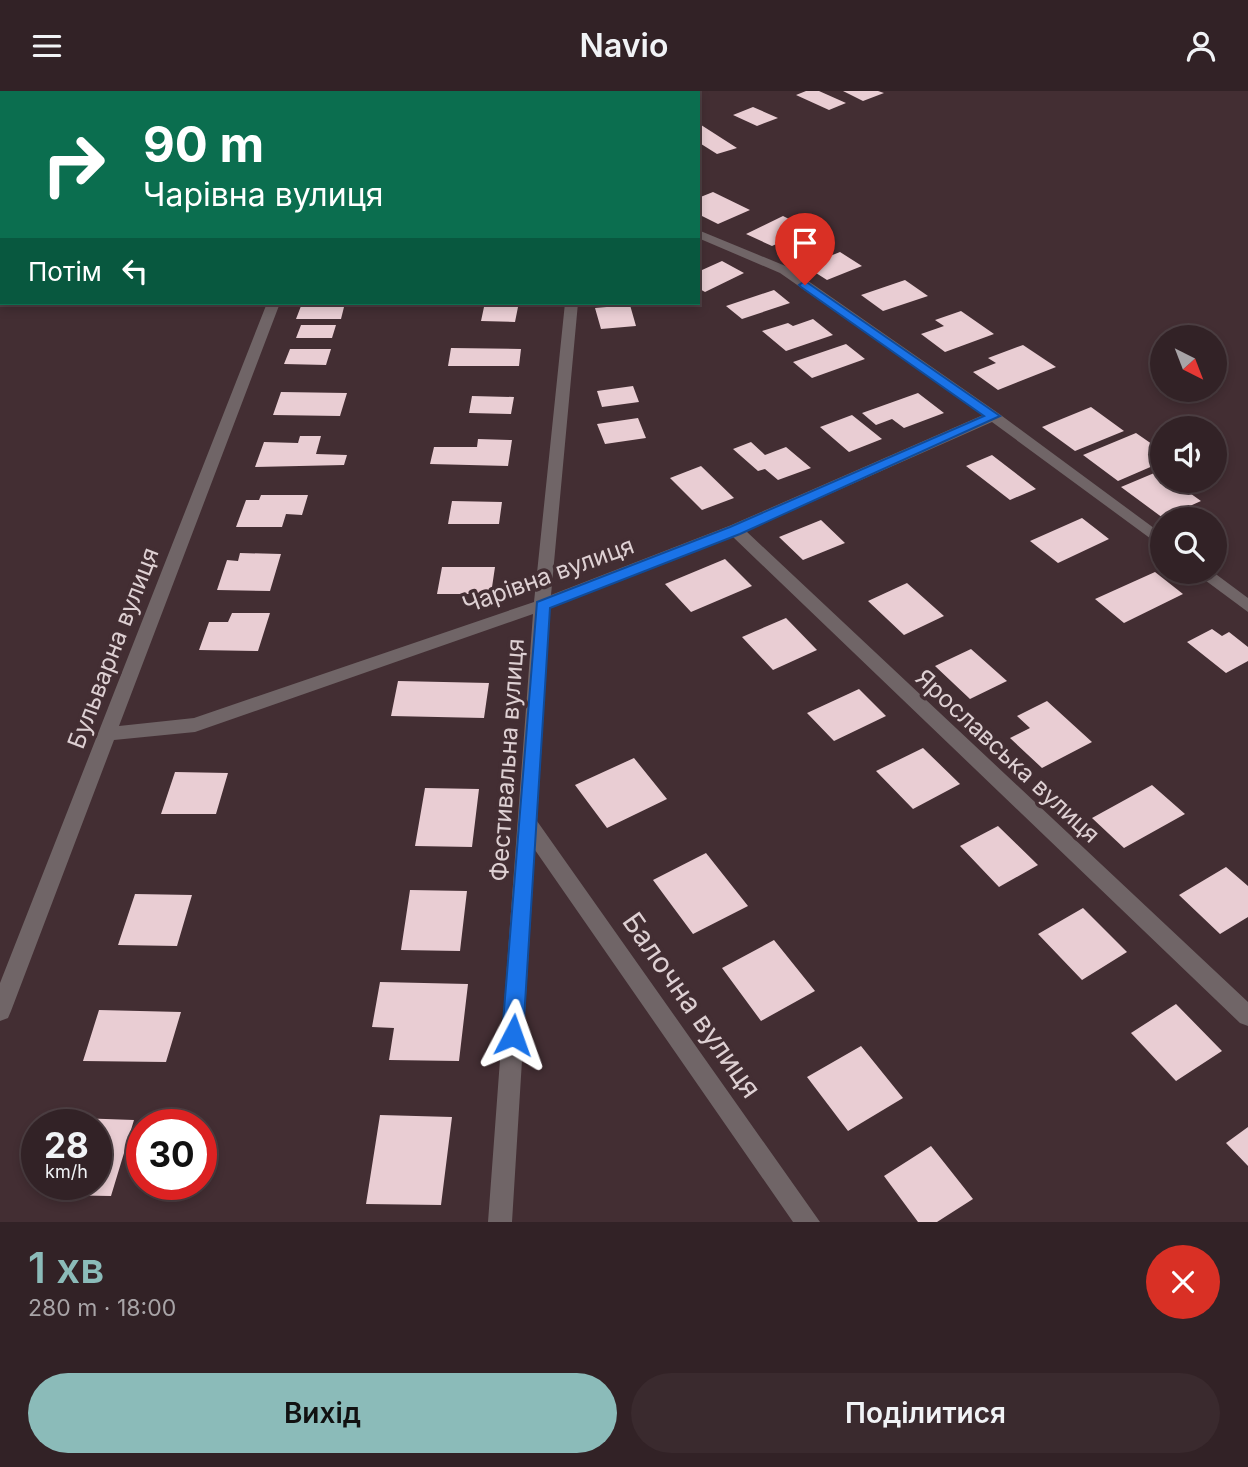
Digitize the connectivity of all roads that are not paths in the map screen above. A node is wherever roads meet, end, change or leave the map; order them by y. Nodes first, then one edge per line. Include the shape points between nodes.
1 (700, 235) edge
2 (272, 305) edge
3 (571, 305) edge
4 (993, 416) junction
5 (735, 530) junction
6 (1150, 533) edge
7 (1218, 584) edge
8 (542, 605) junction
9 (1248, 606) edge
10 (106, 734) junction
11 (527, 822) junction
12 (0, 1011) edge
13 (1248, 1017) edge
14 (500, 1222) edge
15 (808, 1222) edge

1 - 4 street via 784,270
2 - 10 street, Бульварна вулиця
3 - 8 street, Фестивальна вулиця
4 - 5 street, Чарівна вулиця
4 - 6 street
5 - 8 street, Чарівна вулиця
5 - 13 street, Ярославська вулиця
7 - 9 street
8 - 10 street, Чарівна вулиця via 195,725
8 - 11 street, Фестивальна вулиця
10 - 12 street, Бульварна вулиця
11 - 14 street, Фестивальна вулиця
11 - 15 street, Балочна вулиця

